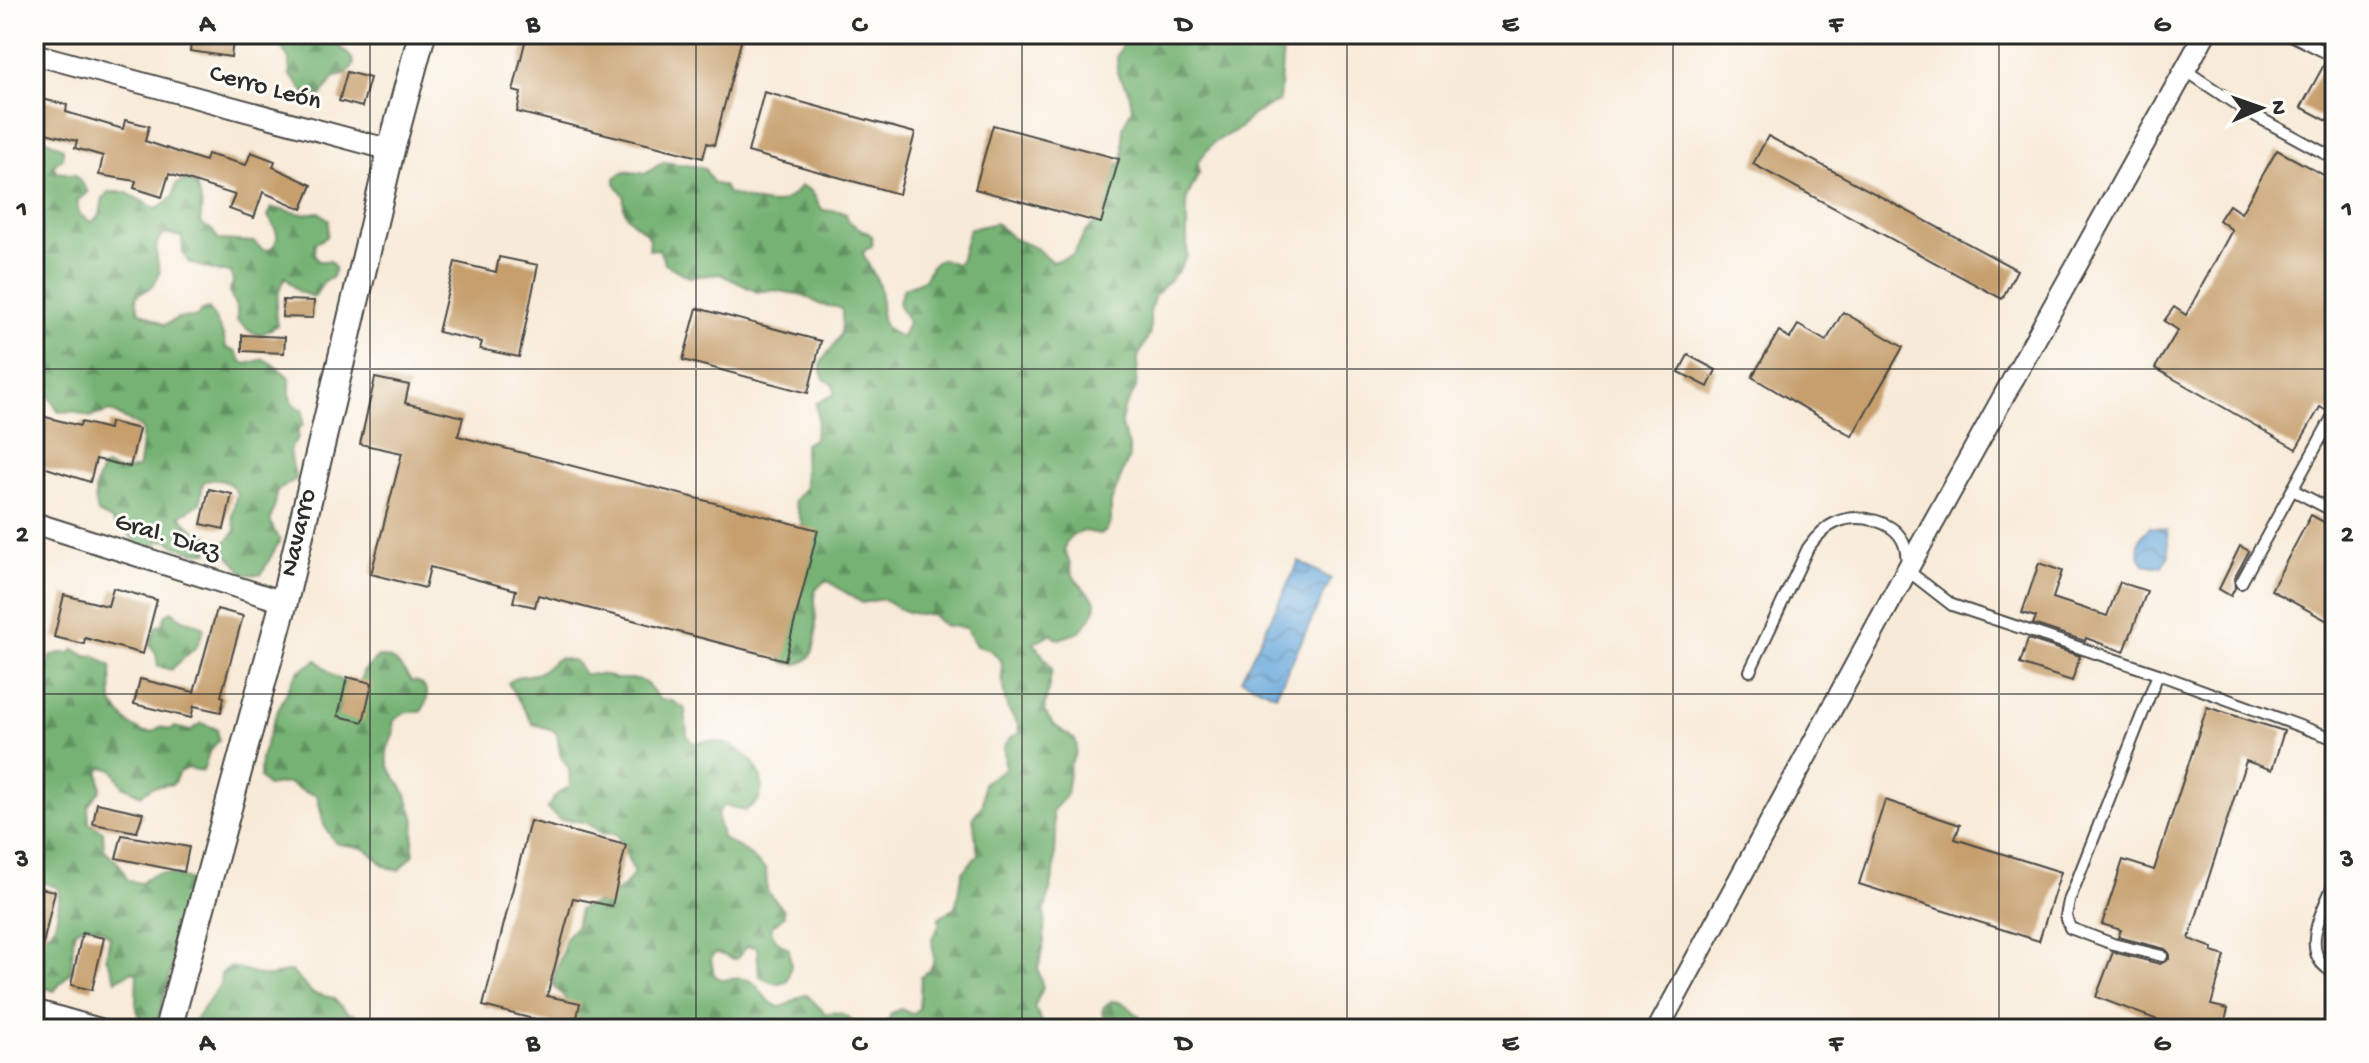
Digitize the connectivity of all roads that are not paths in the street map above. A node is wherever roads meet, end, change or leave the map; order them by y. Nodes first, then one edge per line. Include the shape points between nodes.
1 (422, 34) edge
2 (2205, 34) edge
3 (2289, 34) edge
4 (34, 54) edge
5 (2335, 57) edge
6 (2185, 70) junction
7 (391, 150) junction
8 (2335, 159) edge
9 (2335, 412) edge
10 (2293, 490) junction
11 (2335, 512) edge
12 (34, 523) edge
13 (1907, 570) junction
14 (2241, 583) dead end
15 (284, 602) junction
16 (1750, 671) dead end
17 (2158, 674) junction
18 (2335, 739) edge
19 (2335, 881) edge
20 (2162, 956) dead end
21 (2335, 973) edge
22 (34, 1010) edge
23 (100, 1029) edge
24 (168, 1029) edge
25 (1658, 1029) edge

1 - 7 street, Navarro
2 - 6 street
3 - 5 lane
4 - 7 street, Cerro León
6 - 8 lane
6 - 13 street
7 - 15 street, Navarro
9 - 10 lane
10 - 11 lane
10 - 14 lane
12 - 15 street, Gral. Diaz
13 - 16 lane via 1905,545 1894,529 1865,518 1838,521 1808,548
13 - 17 lane via 1952,605
13 - 25 street
15 - 24 street, Navarro
17 - 18 lane
17 - 20 lane via 2066,916 2070,928
19 - 21 lane via 2314,942 2321,965
22 - 23 street

